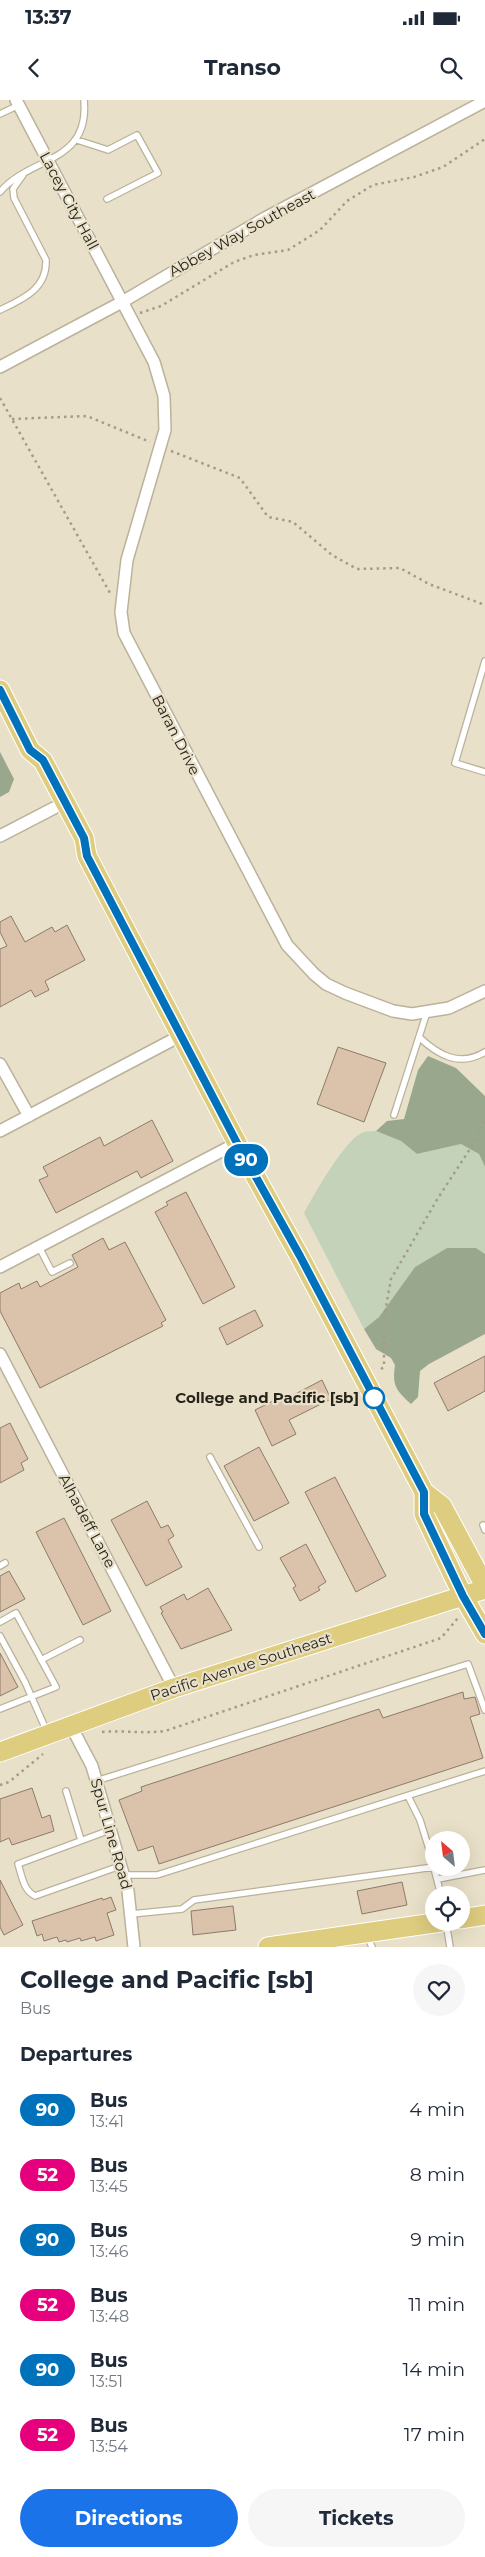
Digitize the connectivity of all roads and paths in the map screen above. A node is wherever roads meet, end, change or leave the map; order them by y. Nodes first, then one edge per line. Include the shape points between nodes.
1 (84, 100) edge
2 (485, 101) edge
3 (17, 102) edge
4 (0, 114) edge
5 (485, 138) edge
6 (77, 140) junction
7 (49, 162) junction
8 (22, 175) junction
9 (0, 192) edge
10 (107, 199) dead end
11 (122, 302) junction
12 (0, 310) edge
13 (140, 313) dead end
14 (0, 368) edge
15 (0, 398) edge
16 (12, 419) junction
17 (161, 447) junction
18 (485, 605) edge
19 (121, 612) junction
20 (485, 661) edge
21 (0, 690) edge
22 (30, 750) junction
23 (485, 772) edge
24 (54, 808) junction
25 (0, 836) edge
26 (87, 856) junction
27 (485, 991) edge
28 (427, 1012) junction
29 (180, 1036) junction
30 (419, 1037) junction
31 (485, 1052) edge
32 (0, 1064) edge
33 (394, 1115) dead end
34 (29, 1116) junction
35 (485, 1120) edge
36 (0, 1131) edge
37 (237, 1143) junction
38 (39, 1247) junction
39 (70, 1263) dead end
40 (0, 1267) edge
41 (0, 1354) edge
42 (381, 1369) dead end
43 (210, 1457) dead end
44 (424, 1492) junction
45 (259, 1547) dead end
46 (485, 1588) edge
47 (463, 1596) junction
48 (474, 1615) junction
49 (0, 1622) edge
50 (485, 1634) edge
51 (0, 1636) edge
52 (80, 1640) dead end
53 (41, 1660) junction
54 (174, 1688) junction
55 (32, 1697) junction
56 (0, 1709) edge
57 (485, 1710) edge
58 (74, 1733) junction
59 (47, 1743) junction
60 (0, 1752) edge
61 (485, 1771) edge
62 (96, 1781) junction
63 (0, 1785) edge
64 (66, 1791) dead end
65 (408, 1796) junction
66 (110, 1830) junction
67 (425, 1837) edge
68 (81, 1840) junction
69 (425, 1868) edge
70 (122, 1870) junction
71 (485, 1870) edge
72 (437, 1876) edge
73 (438, 1879) junction
74 (439, 1886) edge
75 (130, 1914) junction
76 (485, 1915) edge
77 (470, 1918) edge
78 (425, 1926) edge
79 (447, 1931) edge
80 (369, 1940) edge
81 (337, 1942) edge
82 (134, 1947) edge
83 (272, 1947) edge
84 (450, 1947) edge

1 - 6 lane
2 - 11 street, Abbey Way Southeast via 265,218
3 - 4 lane
3 - 7 street, Lacey City Hall
5 - 13 path via 443,167 373,185 347,201 320,230 288,250 234,262 161,306
6 - 7 lane
6 - 10 lane via 108,150 137,135 158,173
7 - 8 lane
7 - 11 street, Lacey City Hall
8 - 9 lane
8 - 12 lane via 13,189 14,198 46,260 46,271 41,284 26,297
11 - 14 street, Abbey Way Southeast
11 - 17 street, Baran Drive via 154,362 164,396 165,430
15 - 16 path
16 - 17 path via 87,416
16 - 19 path
17 - 18 path via 240,478 268,517 293,522 332,555 356,569 400,568 429,584
17 - 19 street, Baran Drive via 128,560
19 - 28 street, Baran Drive via 124,633 287,945 326,984 394,1011
20 - 23 lane via 455,762
21 - 22 main road
22 - 24 main road via 31,766
22 - 26 main road via 43,760 84,838
24 - 25 street
24 - 26 main road via 73,843
26 - 29 main road
27 - 28 street, Baran Drive via 449,1008
28 - 30 lane
29 - 34 street
29 - 37 main road
30 - 31 lane via 432,1050 454,1060 474,1059
30 - 33 lane
32 - 34 street
34 - 36 street
35 - 42 path via 391,1279 384,1318 384,1367
37 - 38 street
37 - 44 main road
38 - 39 lane via 52,1272
38 - 40 street
41 - 54 street, Alhadeff Lane
43 - 45 lane
44 - 46 main road via 442,1506
44 - 47 main road via 424,1514
46 - 47 main road, Pacific Avenue Southeast
47 - 48 main road
47 - 54 main road, Pacific Avenue Southeast
48 - 50 main road
48 - 58 path via 456,1618 441,1638 165,1731 144,1734 123,1730
49 - 53 lane via 16,1613
51 - 55 lane
52 - 53 lane
53 - 55 lane via 56,1687
54 - 58 main road, Pacific Avenue Southeast
55 - 56 lane
55 - 59 lane
57 - 62 lane via 468,1664
58 - 59 main road, Pacific Avenue Southeast
58 - 62 street, Spur Line Road via 92,1766
59 - 60 main road, Pacific Avenue Southeast
59 - 63 path via 9,1782
61 - 65 lane
62 - 66 street, Spur Line Road
64 - 68 lane
65 - 67 lane
65 - 70 lane via 157,1875
66 - 68 lane
66 - 70 street, Spur Line Road
68 - 70 lane via 18,1864 30,1894 35,1896
69 - 75 lane via 194,1900 182,1909
70 - 75 street, Spur Line Road
71 - 73 lane
72 - 73 lane
73 - 74 lane
75 - 82 street, Spur Line Road
76 - 77 main road
78 - 80 main road
79 - 84 lane
80 - 81 main road
81 - 83 main road

